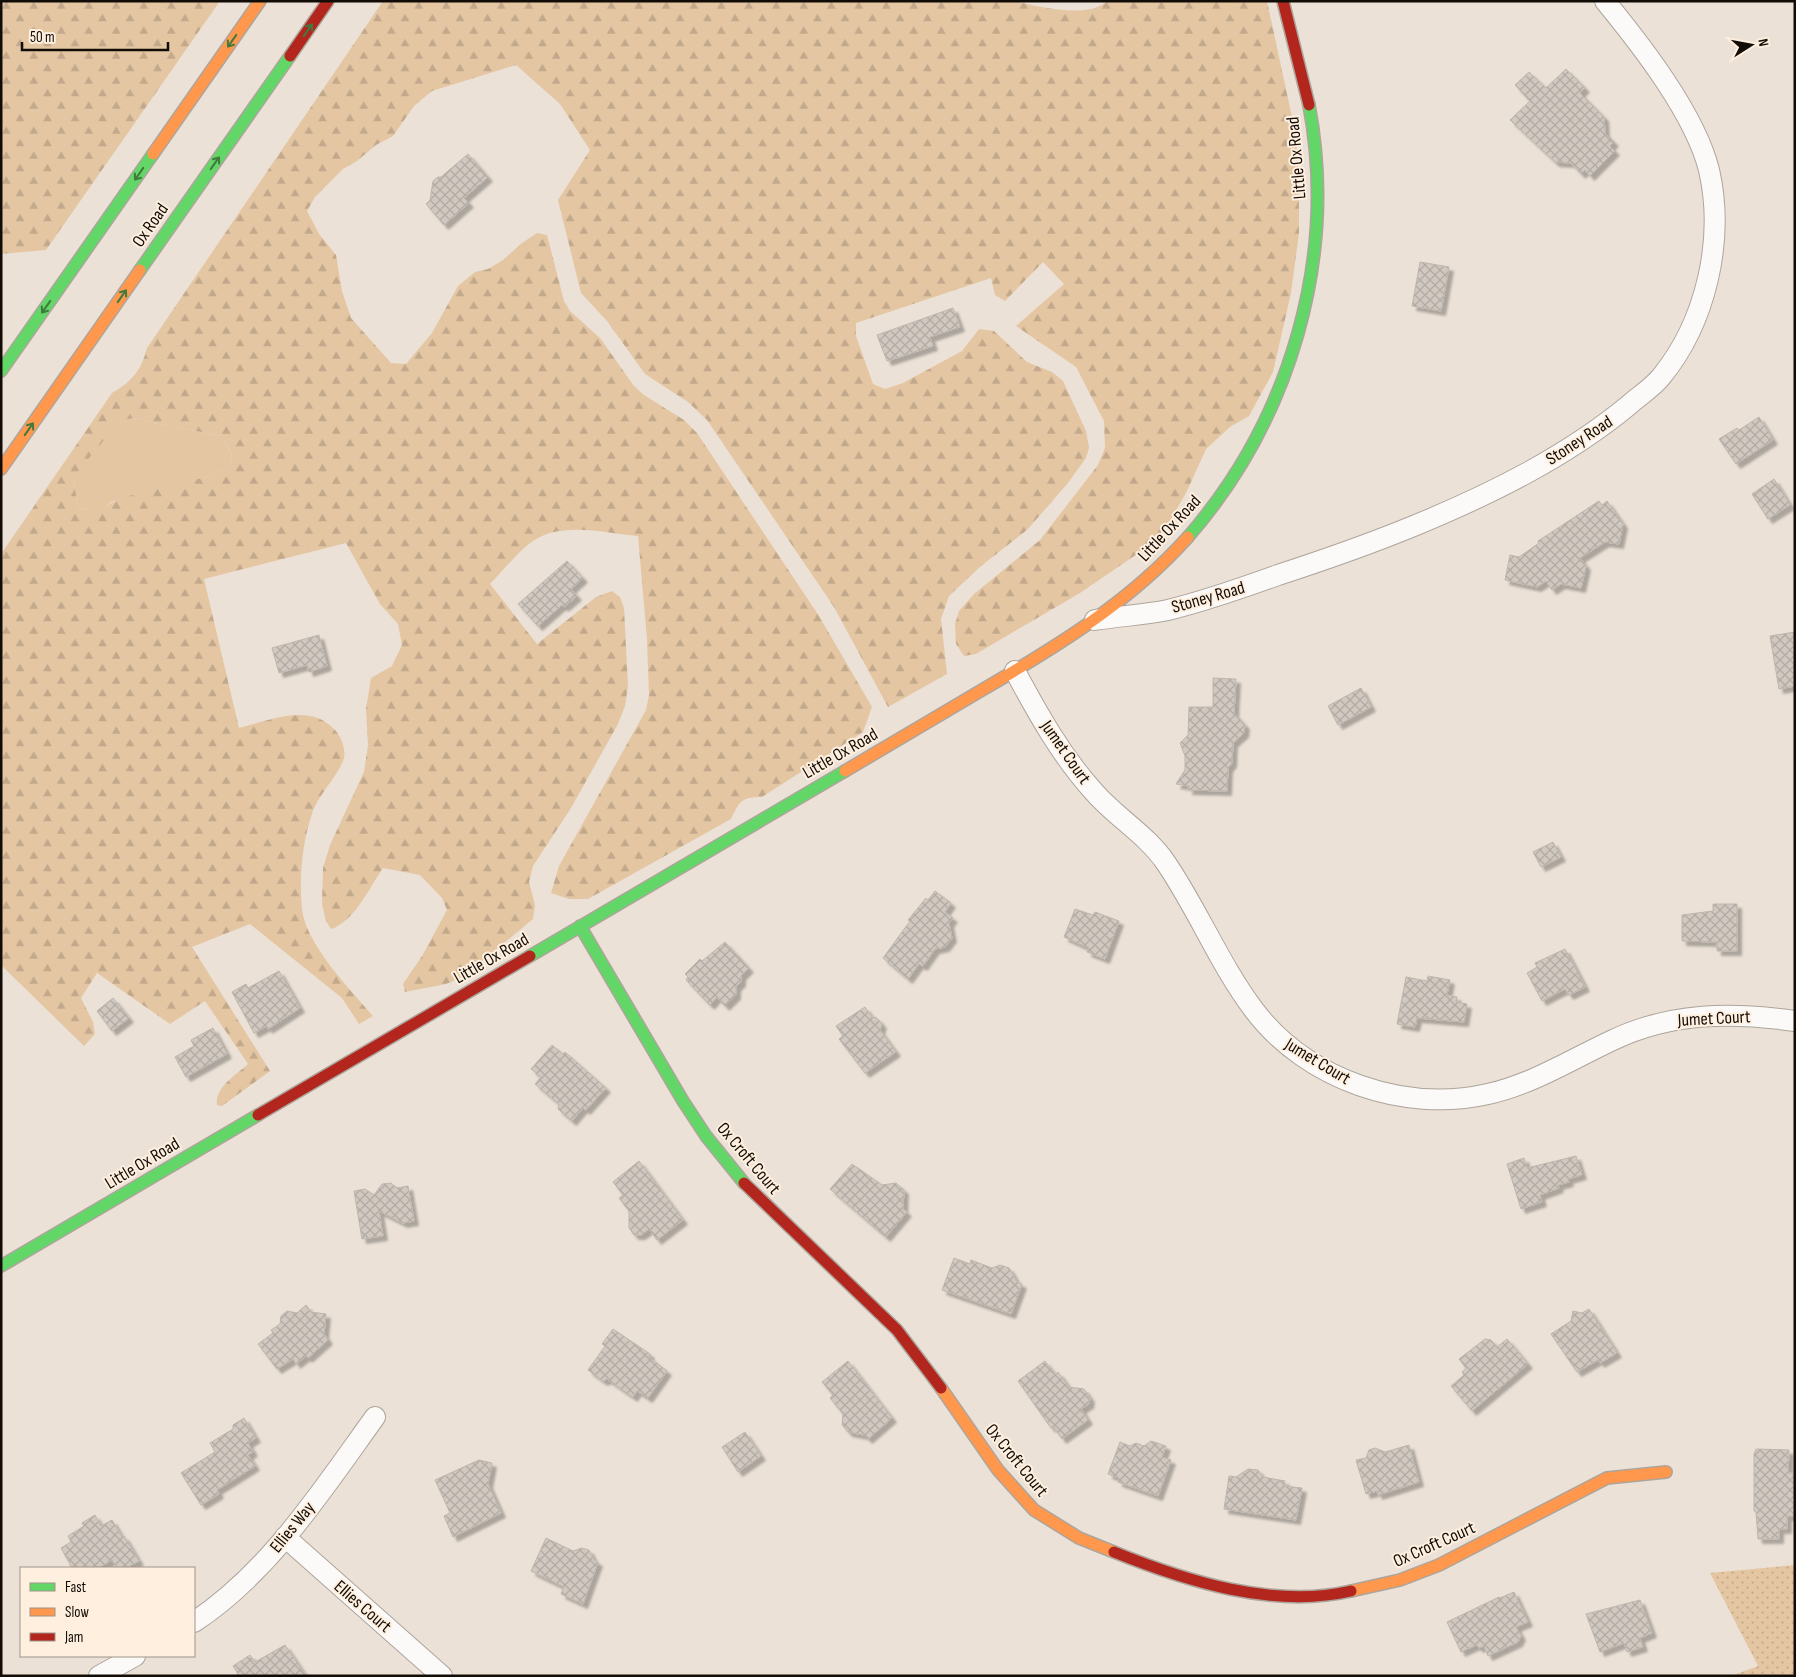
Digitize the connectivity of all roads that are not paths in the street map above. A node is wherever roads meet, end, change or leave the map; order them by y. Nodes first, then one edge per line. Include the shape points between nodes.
1 (260, 1) edge
2 (328, 1) edge
3 (1283, 1) edge
4 (1605, 1) edge
5 (1, 371) edge
6 (1, 469) edge
7 (1093, 620) junction
8 (1015, 671) junction
9 (580, 926) junction
10 (1795, 1021) edge
11 (1, 1266) edge
12 (375, 1417) dead end
13 (1666, 1472) dead end
14 (284, 1536) junction
15 (195, 1621) edge
16 (133, 1657) edge
17 (99, 1676) edge
18 (442, 1676) edge

1 -> 5 main road
6 -> 2 main road, Ox Road
3 - 7 main road, Little Ox Road via 1305,79 1317,183 1318,217 1310,281 1297,341 1265,424 1242,468 1218,501 1144,581
4 - 7 street, Stoney Road via 1650,59 1683,111 1708,169 1714,203 1714,236 1702,301 1684,346 1659,380 1602,427 1520,477 1471,502 1368,544 1227,593 1166,610
7 - 8 main road, Little Ox Road
8 - 9 main road, Little Ox Road
8 - 10 street, Jumet Court via 1074,770 1165,862 1255,1011 1293,1050 1336,1076 1362,1087 1409,1098 1433,1100 1488,1094 1534,1080 1615,1039 1673,1019 1751,1015
9 - 11 main road, Little Ox Road
9 - 13 main road, Ox Croft Court via 683,1101 747,1187 897,1330 998,1470 1034,1510 1079,1538 1134,1560 1238,1592 1296,1597 1347,1592 1400,1580 1439,1565 1607,1478
12 - 14 street, Ellies Way
14 - 15 street, Ellies Way via 248,1580
14 - 18 street, Ellies Court
16 - 17 street

